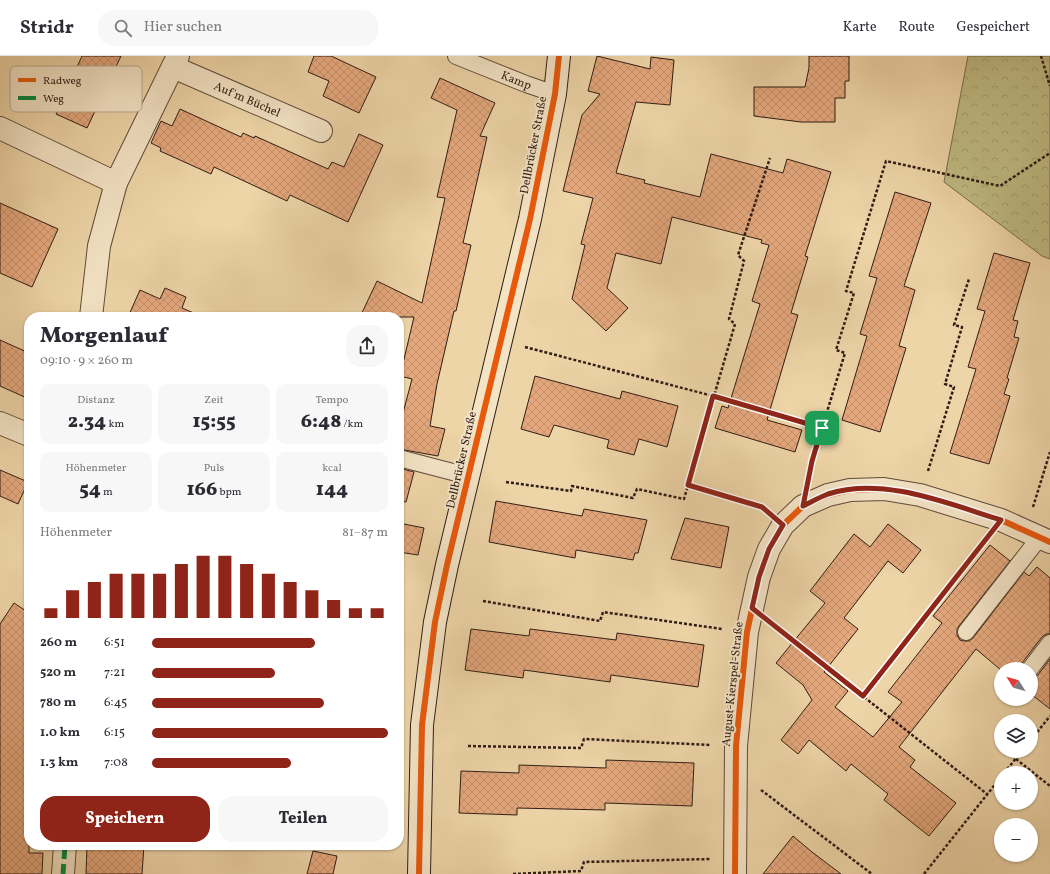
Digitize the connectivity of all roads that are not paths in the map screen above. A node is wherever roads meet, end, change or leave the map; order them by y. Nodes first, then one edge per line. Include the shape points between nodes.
1 (456, 56) edge
2 (559, 56) edge
3 (175, 62) edge
4 (555, 94) junction
5 (0, 128) edge
6 (321, 131) dead end
7 (116, 183) junction
8 (92, 312) edge
9 (0, 423) edge
10 (24, 433) edge
11 (404, 459) edge
12 (468, 476) junction
13 (1039, 537) edge
14 (966, 632) dead end
15 (1050, 643) edge
16 (1035, 662) edge
17 (65, 850) edge
18 (734, 866) edge
19 (63, 874) edge
20 (419, 874) edge

1 - 4 lane, Kamp
2 - 4 street, Dellbrücker Straße
3 - 6 street, Auf'm Büchel
3 - 7 street, Auf'm Büchel
4 - 12 street, Dellbrücker Straße via 530,219
5 - 7 street
7 - 8 street, Auf'm Büchel via 99,246
9 - 10 street
11 - 12 lane
12 - 20 street, Dellbrücker Straße via 435,622 422,725
13 - 14 lane
13 - 18 street, August-Kierspel-Straße via 1001,520 920,495 884,489 850,490 828,494 803,506 783,525 769,549 759,577 747,632 736,746
15 - 16 lane
17 - 19 street

